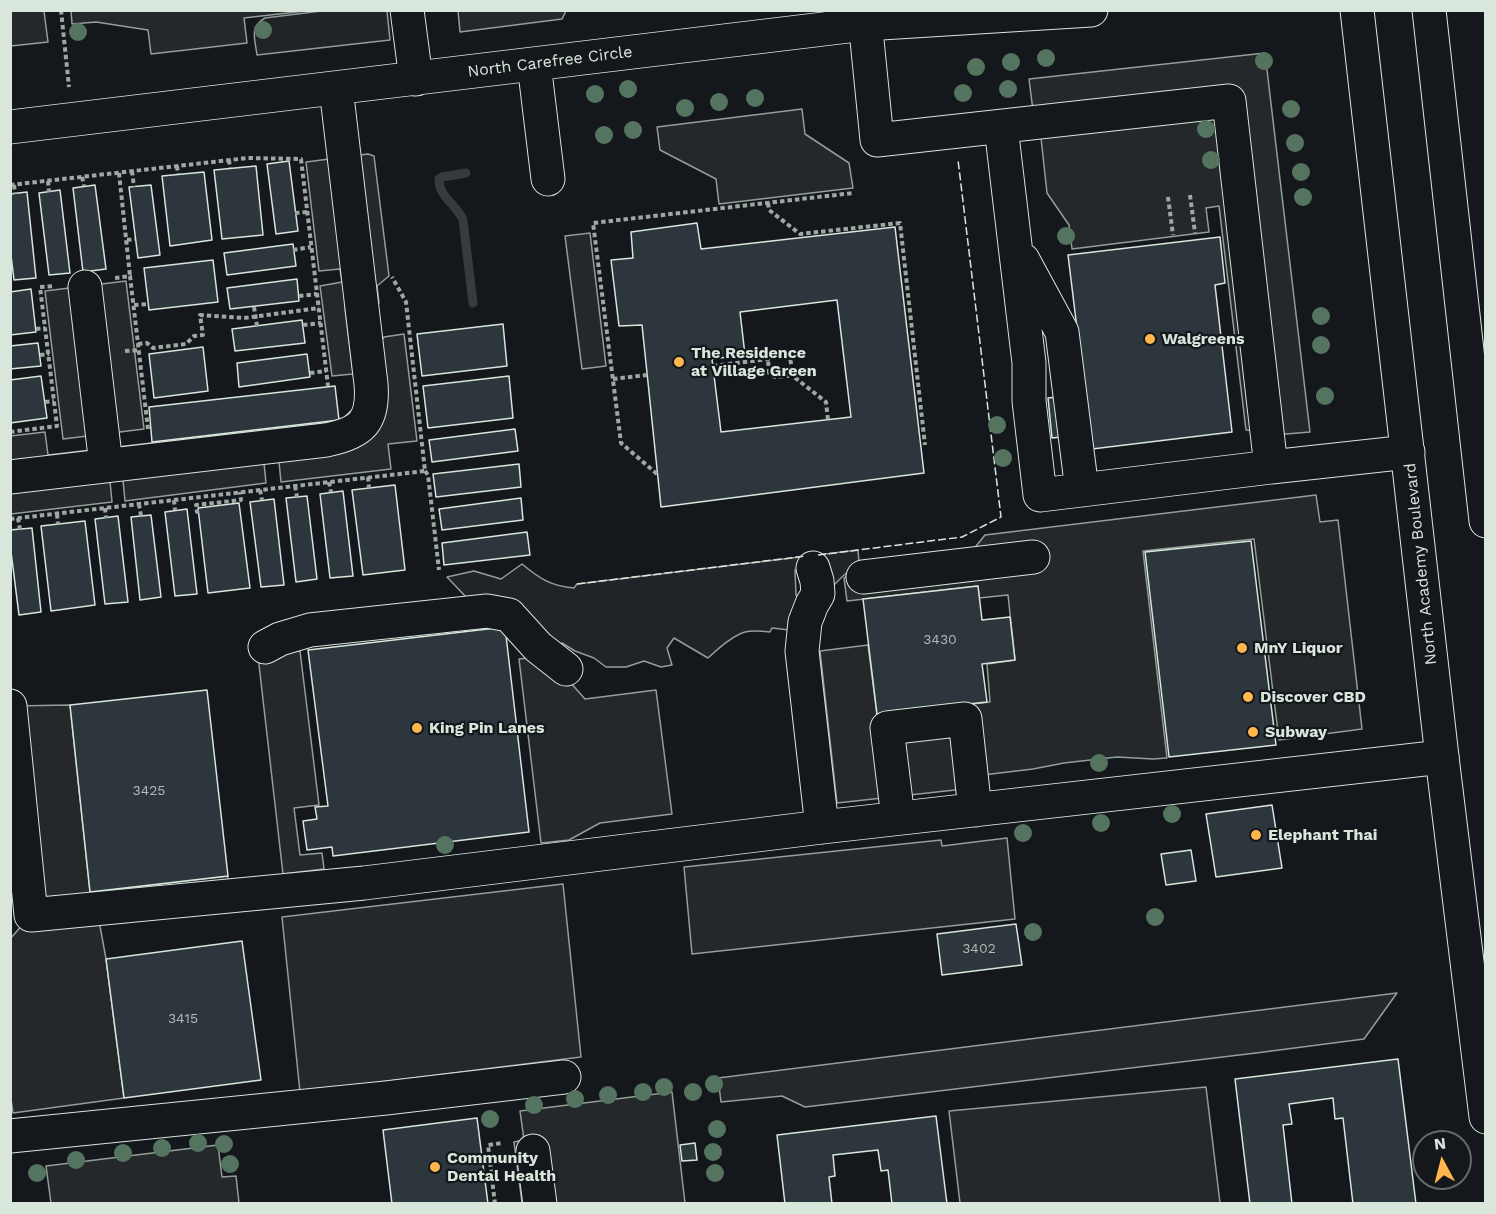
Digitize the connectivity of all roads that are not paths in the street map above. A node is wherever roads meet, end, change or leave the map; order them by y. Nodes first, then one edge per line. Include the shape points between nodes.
1 (407, 10) edge
2 (1357, 10) edge
3 (1429, 10) edge
4 (1080, 11) edge
5 (864, 17) edge
6 (534, 64) junction
7 (416, 79) junction
8 (336, 88) junction
9 (10, 127) edge
10 (1001, 127) junction
11 (548, 179) dead end
12 (85, 287) dead end
13 (1477, 371) edge
14 (1408, 452) junction
15 (106, 465) junction
16 (1271, 468) junction
17 (10, 477) edge
18 (1485, 521) edge
19 (1033, 557) dead end
20 (813, 568) dead end
21 (863, 577) dead end
22 (265, 647) dead end
23 (566, 669) dead end
24 (10, 706) edge
25 (1442, 757) junction
26 (975, 810) junction
27 (898, 819) junction
28 (822, 827) junction
29 (564, 1077) dead end
30 (1485, 1117) edge
31 (10, 1136) edge
32 (522, 1147) road end
33 (540, 1203) edge

1 - 7 main road
2 - 14 main road, North Academy Boulevard
3 - 13 main road
4 - 5 main road, North Carefree Circle
5 - 6 main road, North Carefree Circle
5 - 10 main road via 877,140
6 - 7 main road, North Carefree Circle
6 - 11 main road
7 - 8 main road, North Carefree Circle
8 - 9 main road, North Carefree Circle
8 - 15 main road via 371,384 370,411 364,423 354,431 326,440
10 - 16 main road via 1229,101
10 - 16 main road via 1040,495
12 - 15 main road
13 - 18 main road
14 - 16 main road
14 - 25 main road, North Academy Boulevard
15 - 17 main road
19 - 21 main road
20 - 28 main road via 818,594 805,622 802,651
22 - 23 main road via 310,630 487,611 509,615
24 - 28 main road via 31,915 364,883
25 - 26 main road
25 - 30 main road, North Academy Boulevard
26 - 27 main road
26 - 27 main road via 965,719 887,728
27 - 28 main road
29 - 31 main road
32 - 33 main road

